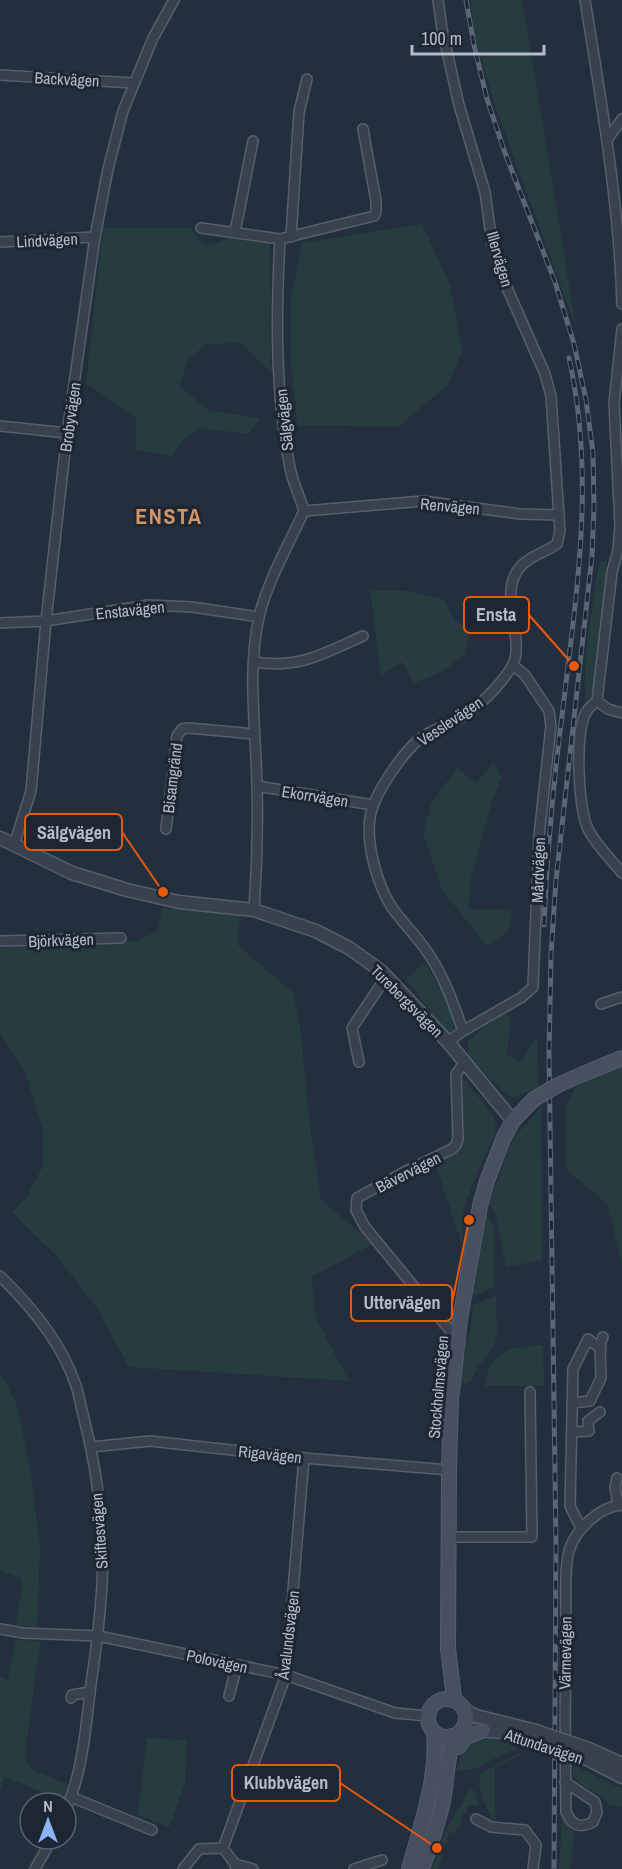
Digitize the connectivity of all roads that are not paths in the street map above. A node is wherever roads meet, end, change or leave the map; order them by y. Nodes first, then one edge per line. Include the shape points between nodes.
1 (174, 0) edge
2 (438, 0) edge
3 (585, 0) edge
4 (0, 75) edge
5 (307, 79) dead end
6 (134, 83) junction
7 (622, 119) edge
8 (363, 129) dead end
9 (607, 140) junction
10 (253, 141) dead end
11 (201, 228) dead end
12 (235, 232) junction
13 (95, 237) junction
14 (291, 237) junction
15 (280, 239) junction
16 (0, 242) edge
17 (622, 279) edge
18 (622, 304) edge
19 (622, 328) edge
20 (0, 426) edge
21 (68, 434) junction
22 (619, 447) edge
23 (304, 512) junction
24 (559, 515) junction
25 (620, 550) edge
26 (259, 616) junction
27 (46, 621) junction
28 (0, 623) edge
29 (363, 636) dead end
30 (254, 662) junction
31 (513, 665) junction
32 (597, 701) junction
33 (622, 713) edge
34 (254, 734) junction
35 (257, 786) junction
36 (373, 805) junction
37 (166, 829) dead end
38 (0, 838) edge
39 (14, 845) junction
40 (622, 873) edge
41 (254, 910) junction
42 (121, 938) dead end
43 (0, 941) edge
44 (386, 977) junction
45 (622, 997) edge
46 (601, 1005) dead end
47 (463, 1031) junction
48 (448, 1042) junction
49 (622, 1058) edge
50 (359, 1062) dead end
51 (464, 1063) junction
52 (513, 1121) junction
53 (0, 1276) edge
54 (603, 1337) dead end
55 (458, 1340) junction
56 (601, 1349) junction
57 (530, 1392) dead end
58 (588, 1401) junction
59 (572, 1403) junction
60 (600, 1412) dead end
61 (588, 1421) junction
62 (572, 1432) junction
63 (91, 1447) junction
64 (304, 1458) junction
65 (449, 1470) junction
66 (617, 1478) dead end
67 (620, 1505) edge
68 (581, 1528) junction
69 (449, 1537) junction
70 (0, 1629) edge
71 (98, 1636) junction
72 (448, 1648) junction
73 (237, 1665) junction
74 (286, 1675) junction
75 (90, 1692) junction
76 (229, 1696) dead end
77 (71, 1698) dead end
78 (439, 1700) junction
79 (454, 1700) junction
80 (465, 1710) junction
81 (428, 1716) junction
82 (483, 1730) junction
83 (434, 1732) junction
84 (459, 1732) junction
85 (536, 1737) junction
86 (588, 1754) junction
87 (622, 1764) edge
88 (622, 1777) edge
89 (566, 1782) junction
90 (72, 1791) edge
91 (443, 1798) junction
92 (78, 1800) edge
93 (476, 1819) dead end
94 (152, 1830) dead end
95 (223, 1848) junction
96 (45, 1851) edge
97 (382, 1860) dead end
98 (236, 1867) edge
99 (35, 1869) edge
100 (183, 1869) edge
101 (253, 1869) edge
102 (354, 1869) edge
103 (409, 1869) edge
104 (422, 1869) edge
105 (533, 1869) edge

1 - 6 street, Brobyvägen
2 - 24 street, Illervägen via 459,105 485,192 492,243 551,396
3 - 9 street
4 - 6 street, Backvägen
5 - 14 street via 299,112
6 - 13 street, Brobyvägen via 108,169
7 - 9 street
8 - 14 street via 376,201 374,216
9 - 17 street
10 - 12 street
11 - 12 street
12 - 15 street
13 - 16 street, Lindvägen
13 - 21 street, Brobyvägen
14 - 15 street
15 - 23 street, Sälgvägen via 278,357 283,417 290,470
17 - 18 street
19 - 22 street via 614,403
20 - 21 street
21 - 27 street, Brobyvägen
22 - 25 street
23 - 24 street, Renvägen via 423,501
23 - 26 street
24 - 31 street via 557,544 521,566 512,583 516,652
25 - 32 street via 612,572
26 - 27 street, Enstavägen via 148,606
26 - 30 street
27 - 28 street, Enstavägen
27 - 39 street, Brobyvägen via 31,791
29 - 30 street via 300,663
30 - 34 street
31 - 36 street, Vesslevägen via 474,708 417,741
31 - 47 street, Mårdvägen via 525,675 549,711 551,726 539,836 533,987
32 - 33 street
32 - 40 street via 587,711 581,730 580,787 587,828
34 - 35 street
34 - 37 street, Bisamgränd via 182,729 177,736
35 - 36 street, Ekorrvägen
35 - 41 street
36 - 47 street, Vesslevägen via 370,844 382,891 430,956
38 - 39 street, Turebergsvägen
39 - 41 street, Turebergsvägen via 72,873 127,890 179,902
41 - 44 street, Turebergsvägen via 316,931 349,948
42 - 43 street, Björkvägen
44 - 48 street, Turebergsvägen
44 - 50 street via 351,1028
45 - 46 street
47 - 48 street, Mårdvägen
48 - 51 street, Turebergsvägen
49 - 52 main road, Stockholmsvägen, bridge via 558,1085 534,1099
51 - 52 street, Turebergsvägen
51 - 55 street, Bävervägen via 456,1074 456,1145 357,1198 356,1210 364,1227
52 - 55 main road, Stockholmsvägen via 480,1206
53 - 63 street, Skiftesvägen via 44,1324 62,1354 75,1382
54 - 56 street
55 - 65 main road, Stockholmsvägen
56 - 58 street via 601,1378
56 - 59 street via 588,1339 573,1369
57 - 69 street via 531,1537
58 - 59 street
58 - 61 street
59 - 62 street
60 - 61 street
61 - 62 street via 589,1431
62 - 68 street via 570,1506
63 - 64 street, Rigavägen via 150,1441
63 - 71 street, Skiftesvägen via 101,1528
64 - 65 street, Rigavägen
64 - 74 street, Åvalundsvägen
65 - 69 main road, Stockholmsvägen
66 - 67 street
67 - 68 street, Värmevägen via 597,1515
68 - 89 street, Värmevägen via 568,1552
69 - 72 main road, Stockholmsvägen
70 - 71 street, Polovägen
71 - 73 street, Polovägen
71 - 75 street, Skiftesvägen
72 - 78 main road, Stockholmsvägen
72 - 79 main road, Stockholmsvägen
73 - 74 street, Polovägen
73 - 76 street
74 - 81 street, Polovägen via 396,1713
74 - 95 street, Åvalundsvägen
75 - 77 street
75 - 90 street, Skiftesvägen
78 - 79 main road
78 - 81 main road
79 - 80 main road
80 - 84 main road via 467,1720
80 - 85 street, Attundavägen
81 - 83 main road
82 - 84 street, Attundavägen
82 - 85 street, Attundavägen
82 - 91 main road via 466,1737 458,1746
83 - 84 main road via 447,1737
83 - 103 main road via 433,1774
84 - 91 main road via 448,1754
85 - 86 street, Attundavägen, bridge
86 - 87 street, Attundavägen
86 - 88 street, Attundavägen
89 - 89 street, Värmevägen via 566,1812 570,1820 576,1826 593,1822 595,1802
91 - 104 main road
92 - 94 street
93 - 105 street via 491,1827 525,1830 536,1845
95 - 98 street
95 - 100 street via 199,1849
96 - 99 street
97 - 102 street
98 - 101 street

